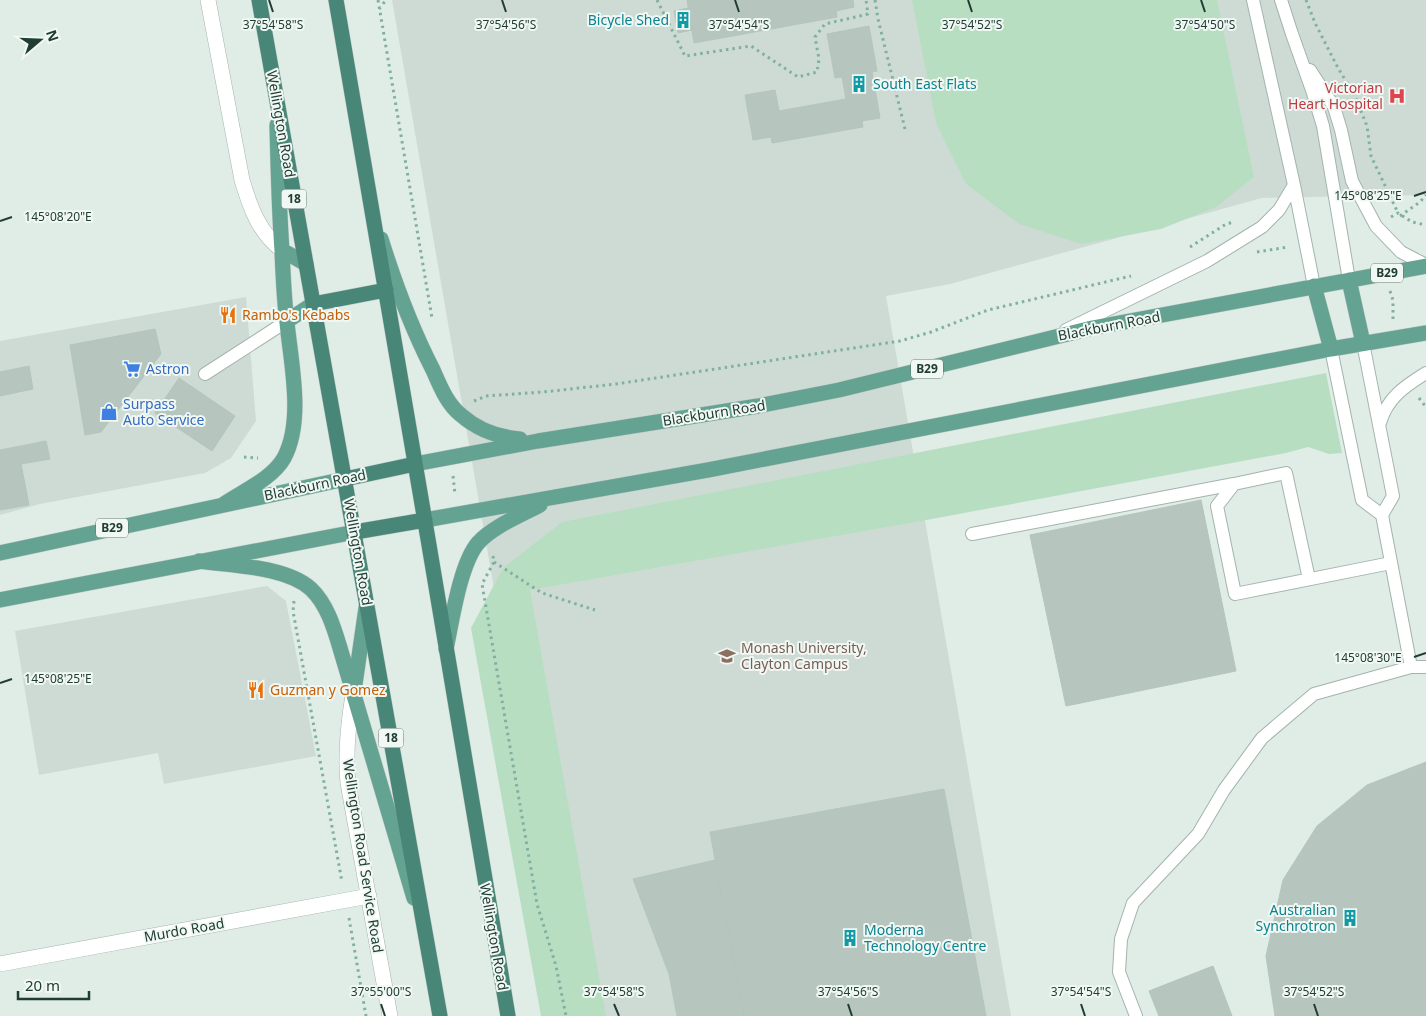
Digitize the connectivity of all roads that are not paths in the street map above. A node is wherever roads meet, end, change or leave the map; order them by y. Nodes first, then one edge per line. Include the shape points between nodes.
1 (208, 0) edge
2 (259, 0) edge
3 (336, 0) edge
4 (1253, 0) edge
5 (1281, 0) edge
6 (1300, 56) junction
7 (276, 94) junction
8 (1294, 185) junction
9 (282, 250) junction
10 (306, 264) junction
11 (1426, 265) edge
12 (1349, 280) junction
13 (1314, 286) junction
14 (392, 289) junction
15 (313, 304) junction
16 (287, 321) junction
17 (1426, 333) edge
18 (1050, 338) junction
19 (1363, 343) junction
20 (1331, 349) junction
21 (1426, 373) edge
22 (205, 374) dead end
23 (1379, 426) junction
24 (538, 441) junction
25 (415, 464) junction
26 (345, 479) junction
27 (1234, 484) junction
28 (552, 498) junction
29 (224, 504) junction
30 (1382, 515) junction
31 (425, 520) junction
32 (354, 532) junction
33 (972, 534) dead end
34 (0, 553) edge
35 (199, 561) junction
36 (1391, 562) junction
37 (1309, 579) junction
38 (0, 600) edge
39 (366, 603) junction
40 (446, 650) junction
41 (1411, 667) junction
42 (1426, 667) edge
43 (353, 695) junction
44 (369, 896) junction
45 (427, 944) junction
46 (0, 964) edge
47 (390, 1016) edge
48 (440, 1016) edge
49 (508, 1016) edge
50 (1136, 1016) edge

1 - 9 street via 242,180 262,231
2 - 7 highway, Wellington Road / 18
3 - 14 highway, Wellington Road via 368,192
4 - 8 lane
5 - 6 lane
6 - 11 lane via 1334,107 1352,182 1376,226 1401,252
6 - 12 lane via 1323,126
7 - 9 main road
7 - 10 highway, Wellington Road / 18
8 - 13 lane
8 - 18 lane via 1272,218 1248,237 1207,261
9 - 10 main road
9 - 16 main road
10 - 15 highway, Wellington Road / 18
11 - 12 main road, Blackburn Road / B29
12 - 13 main road, Blackburn Road / B29
12 - 19 main road
13 - 18 main road, Blackburn Road / B29
13 - 20 main road
14 - 15 highway
14 - 24 main road via 447,398 460,415 492,435
14 - 25 highway, Wellington Road
15 - 16 main road
15 - 26 highway, Wellington Road / 18
16 - 22 lane
16 - 29 main road via 294,409 288,448 276,468
17 - 19 main road
18 - 24 main road, Blackburn Road / B29 via 839,390
19 - 20 main road
19 - 23 lane
20 - 28 main road
20 - 30 lane via 1362,500
21 - 23 lane via 1391,400
23 - 30 lane via 1394,496
24 - 25 main road, Blackburn Road / B29
25 - 26 highway, Blackburn Road / B29
25 - 31 highway, Wellington Road
26 - 29 main road, Blackburn Road / B29
26 - 32 highway, Wellington Road / 18
27 - 33 lane
27 - 37 lane via 1286,473
27 - 37 lane via 1217,506 1235,594
28 - 31 main road
28 - 40 main road via 495,530 477,544 465,569
29 - 34 main road, Blackburn Road / B29
30 - 36 lane
31 - 32 highway
31 - 40 highway, Wellington Road
32 - 35 main road
32 - 39 highway, Wellington Road / 18
35 - 38 main road
35 - 43 main road via 275,572 292,577 312,590 334,628
36 - 37 lane
36 - 41 lane
39 - 43 main road
39 - 45 highway, Wellington Road / 18
40 - 49 highway, Wellington Road
41 - 42 lane
41 - 50 lane via 1314,694 1262,738 1224,790 1198,834 1133,903 1121,940 1119,972
43 - 44 street, Wellington Road Service Road via 346,765
43 - 45 main road
44 - 46 street, Murdo Road
44 - 47 street, Wellington Road Service Road
45 - 48 highway, Wellington Road / 18

